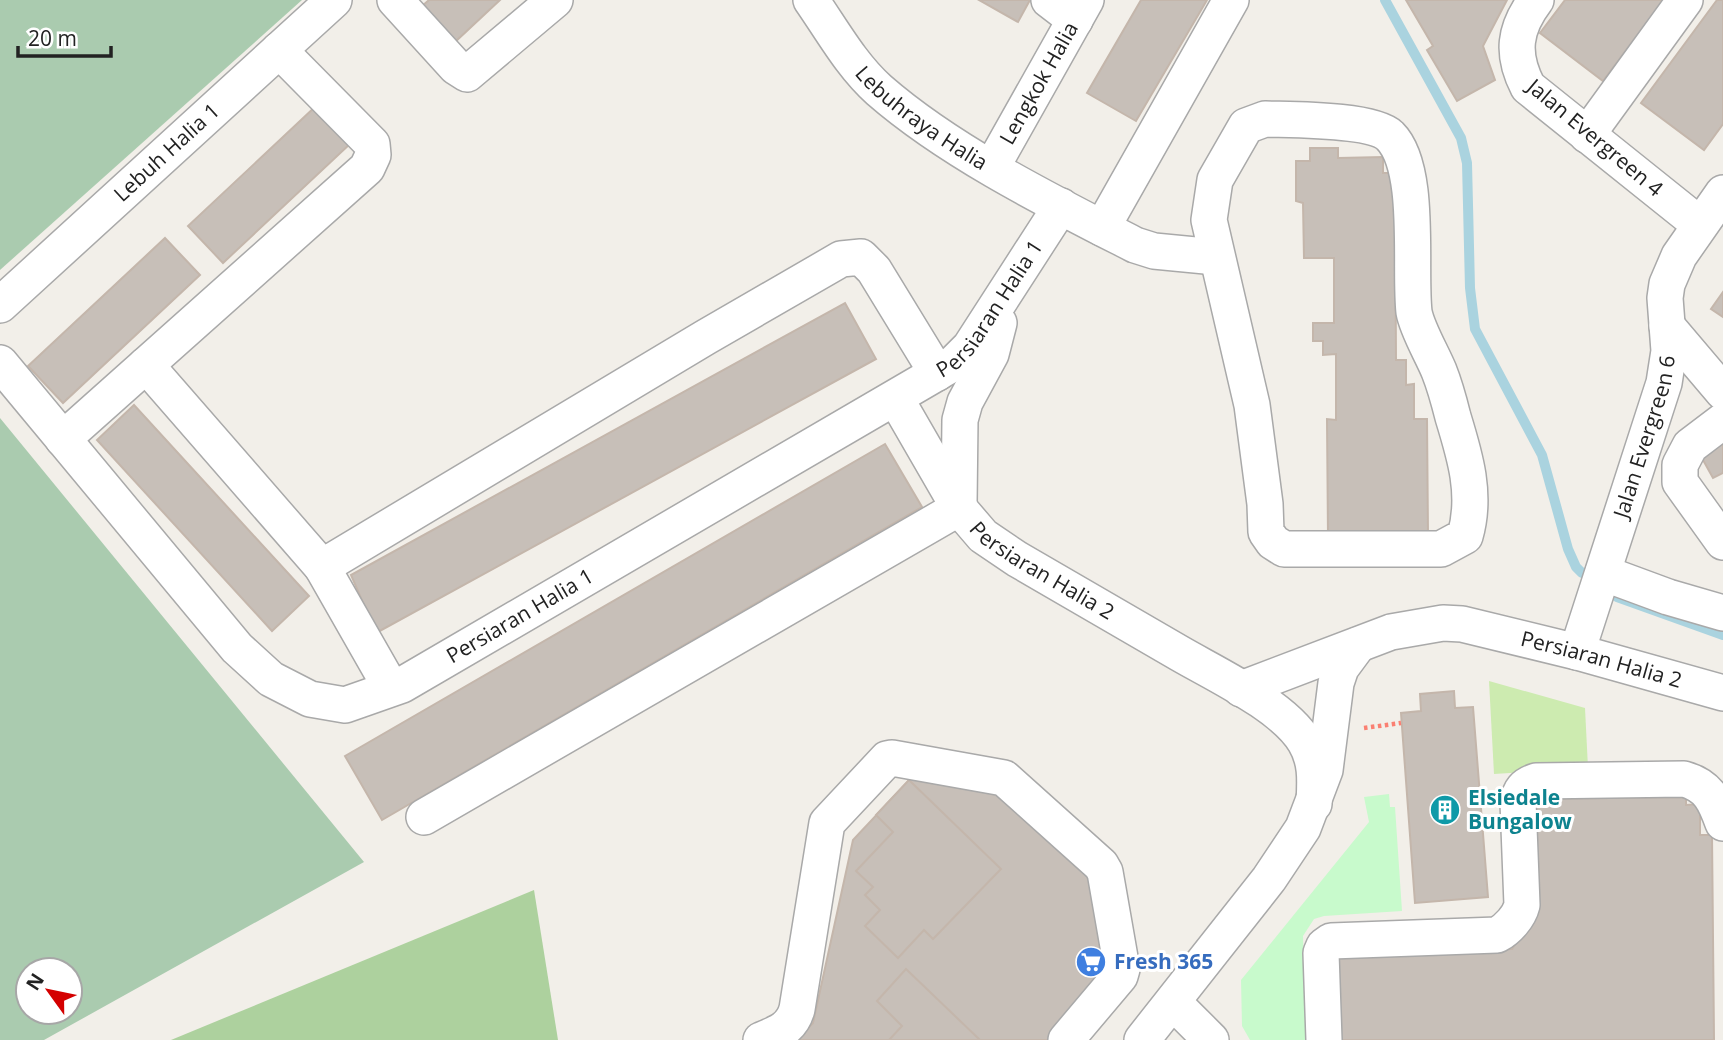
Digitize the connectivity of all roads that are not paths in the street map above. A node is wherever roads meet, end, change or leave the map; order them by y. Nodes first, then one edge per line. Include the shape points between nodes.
1 (334, 0) edge
2 (395, 0) edge
3 (555, 0) edge
4 (811, 0) edge
5 (1231, 0) edge
6 (1536, 0) edge
7 (1685, 0) edge
8 (1070, 7) edge
9 (279, 50) junction
10 (1587, 135) junction
11 (992, 167) junction
12 (1716, 204) edge
13 (1061, 206) junction
14 (1102, 228) junction
15 (1216, 257) junction
16 (1007, 289) junction
17 (0, 304) edge
18 (1667, 326) junction
19 (0, 363) edge
20 (146, 365) junction
21 (937, 373) junction
22 (1717, 373) edge
23 (896, 399) junction
24 (1723, 422) edge
25 (63, 439) junction
26 (959, 508) junction
27 (1723, 542) edge
28 (322, 566) junction
29 (1603, 573) junction
30 (1723, 613) edge
31 (1358, 645) junction
32 (1577, 652) junction
33 (391, 688) junction
34 (1241, 689) junction
35 (1723, 693) edge
36 (1314, 804) junction
37 (424, 817) dead end
38 (1723, 823) edge
39 (1173, 1002) junction
40 (761, 1040) edge
41 (1066, 1040) edge
42 (1142, 1040) edge
43 (1211, 1040) edge
44 (1324, 1040) edge

1 - 9 street, Lebuh Halia 1
2 - 3 street via 467,74
4 - 11 street, Lebuhraya Halia via 877,88
5 - 14 street
6 - 10 street, Jalan Evergreen 4 via 1518,34 1521,72 1528,87
7 - 10 street
8 - 11 street, Lengkok Halia
9 - 17 street, Lebuh Halia 1
9 - 20 street via 372,144 373,155 367,168
10 - 12 street, Jalan Evergreen 4
11 - 13 street, Lebuhraya Halia
12 - 18 street, Jalan Evergreen 6 via 1676,262 1667,284
13 - 14 street, Lebuhraya Halia
13 - 16 street, Persiaran Halia 1
14 - 15 street, Lebuhraya Halia via 1154,251
15 - 15 street via 1252,405 1266,532 1273,542 1284,549 1308,550 1441,548 1465,536 1471,517 1468,468 1442,379 1415,315 1411,203 1402,152 1388,134 1322,120 1265,119 1246,126 1215,180 1209,220
16 - 21 street, Persiaran Halia 1 via 970,347
16 - 26 street via 991,354 965,401 960,420
18 - 22 street
18 - 29 street, Jalan Evergreen 6 via 1664,383
19 - 25 street, Persiaran Halia 1
20 - 25 street
20 - 28 street
21 - 23 street, Persiaran Halia 1
21 - 28 street via 874,270 861,257 841,259
23 - 26 street, Persiaran Halia 2
23 - 33 street, Persiaran Halia 1
24 - 27 street via 1690,446 1680,466 1680,482
25 - 33 street, Persiaran Halia 1 via 237,648 271,679 310,699 345,705
26 - 34 street, Persiaran Halia 2 via 1000,548
26 - 37 street
28 - 33 street
29 - 30 street
29 - 32 street, Jalan Evergreen 6
31 - 32 street, Persiaran Halia 2 via 1406,628 1443,623
31 - 34 street, Persiaran Halia 2
31 - 36 street via 1336,683 1325,770
32 - 35 street, Persiaran Halia 2
34 - 36 street, Persiaran Halia 2 via 1275,711 1304,740 1313,758
36 - 39 street via 1287,854
38 - 44 street via 1707,789 1684,779 1527,784 1519,791 1518,802 1520,913 1497,935 1331,941 1321,953
39 - 42 street
39 - 43 street
40 - 41 street via 782,1032 795,1016 827,824 892,758 1004,778 1065,840 1101,864 1122,969

